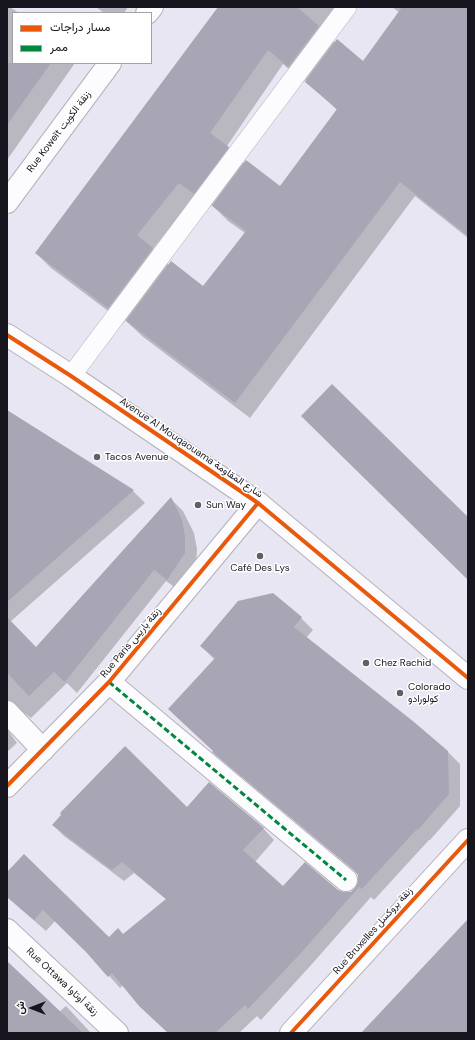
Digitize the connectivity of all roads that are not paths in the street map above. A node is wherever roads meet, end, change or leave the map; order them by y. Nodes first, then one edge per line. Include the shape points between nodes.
1 (347, 7) edge
2 (109, 64) edge
3 (7, 202) edge
4 (7, 335) edge
5 (71, 376) junction
6 (258, 503) junction
7 (468, 678) edge
8 (109, 682) junction
9 (7, 712) edge
10 (43, 750) junction
11 (7, 786) edge
12 (468, 840) edge
13 (346, 880) dead end
14 (7, 930) edge
15 (117, 1033) edge
16 (291, 1033) edge

1 - 5 lane
2 - 3 street, Rue Koweït زنقة الكويت
4 - 5 street, Avenue Al Mouqaouama شارع المقاومة
5 - 6 street, Avenue Al Mouqaouama شارع المقاومة
6 - 7 street, Avenue Al Mouqaouama شارع المقاومة
6 - 8 street, Rue Paris زنقة باريس
8 - 10 street, Rue Paris زنقة باريس
8 - 13 street
9 - 10 street
10 - 11 street, Rue Paris زنقة باريس
12 - 16 street, Rue Bruxelles زنقة بروكسل
14 - 15 street, Rue Ottawa زنقة أوتاوا

